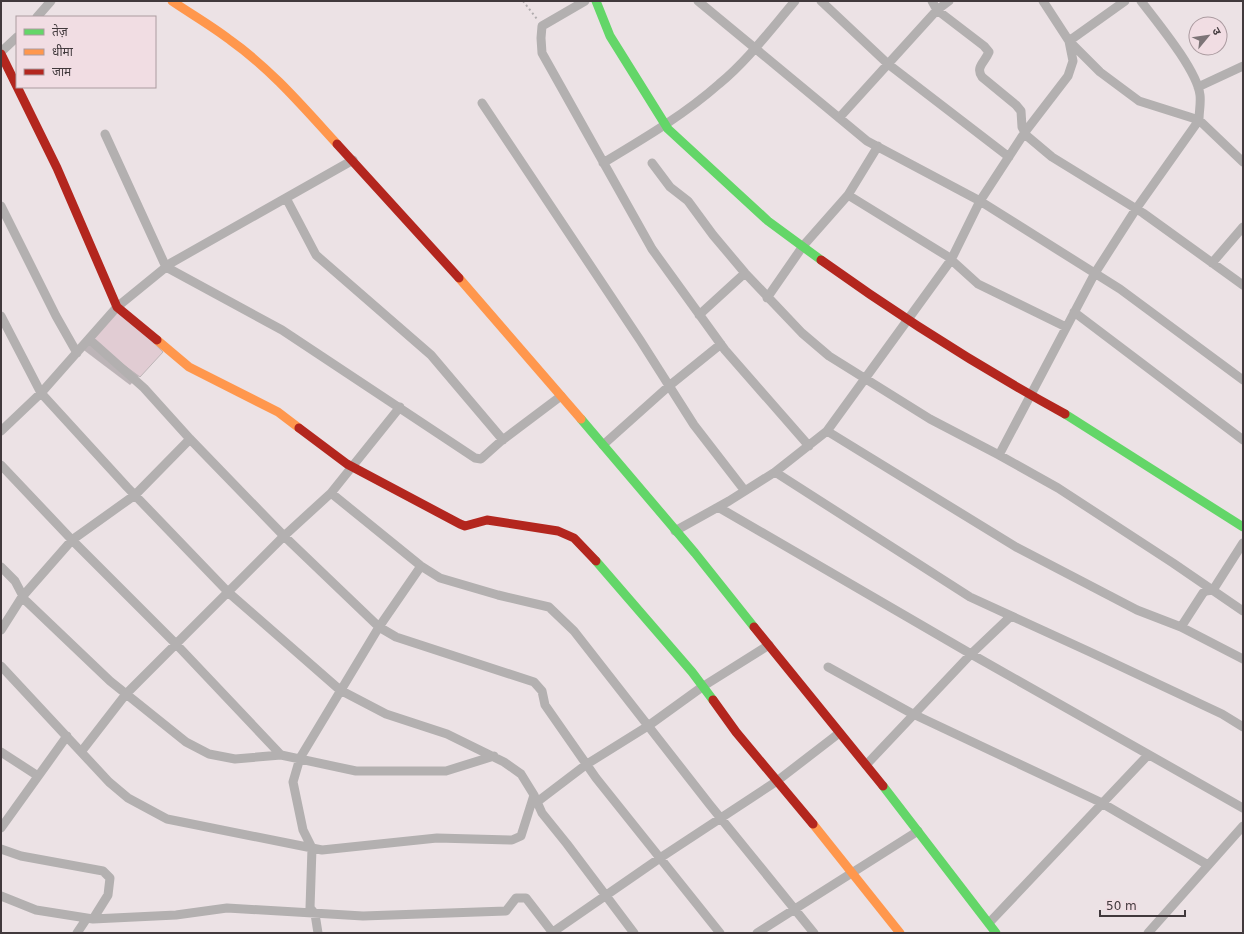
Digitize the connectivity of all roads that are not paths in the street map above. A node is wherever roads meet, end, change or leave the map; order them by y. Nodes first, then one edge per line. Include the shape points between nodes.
1 (51, 1) edge
2 (172, 1) edge
3 (585, 1) edge
4 (596, 1) edge
5 (698, 1) edge
6 (796, 1) edge
7 (821, 1) edge
8 (932, 1) edge
9 (949, 1) edge
10 (1044, 1) edge
11 (1124, 1) edge
12 (1141, 1) edge
13 (938, 10) junction
14 (38, 16) edge
15 (16, 38) edge
16 (1069, 41) junction
17 (755, 48) junction
18 (1, 53) edge
19 (888, 64) junction
20 (1243, 66) edge
21 (16, 84) edge
22 (18, 88) edge
23 (1198, 88) junction
24 (482, 103) dead end
25 (839, 118) junction
26 (1199, 120) junction
27 (665, 125) junction
28 (1025, 132) junction
29 (105, 134) dead end
30 (878, 146) junction
31 (1009, 157) junction
32 (353, 160) junction
33 (1243, 162) edge
34 (603, 163) junction
35 (652, 163) dead end
36 (848, 195) junction
37 (286, 198) junction
38 (980, 201) junction
39 (1, 206) edge
40 (1136, 209) junction
41 (1243, 227) edge
42 (804, 246) junction
43 (951, 260) junction
44 (1212, 263) junction
45 (166, 267) junction
46 (744, 273) junction
47 (1095, 273) junction
48 (1243, 285) edge
49 (767, 298) junction
50 (117, 307) junction
51 (1074, 312) junction
52 (699, 315) junction
53 (1, 316) edge
54 (908, 319) junction
55 (1066, 327) junction
56 (89, 338) junction
57 (721, 344) junction
58 (77, 352) junction
59 (865, 379) junction
60 (1243, 380) edge
61 (669, 386) junction
62 (41, 393) junction
63 (1030, 395) junction
64 (562, 396) junction
65 (400, 407) junction
66 (828, 431) junction
67 (1, 432) edge
68 (190, 439) junction
69 (503, 440) junction
70 (1243, 440) edge
71 (603, 445) junction
72 (809, 446) junction
73 (1000, 455) junction
74 (1, 465) edge
75 (350, 466) junction
76 (775, 472) junction
77 (745, 491) junction
78 (331, 493) junction
79 (135, 495) junction
80 (718, 507) junction
81 (1243, 527) edge
82 (676, 530) junction
83 (284, 536) junction
84 (72, 540) junction
85 (1243, 543) edge
86 (421, 566) junction
87 (1, 567) edge
88 (1213, 590) junction
89 (229, 593) junction
90 (22, 597) junction
91 (1243, 611) edge
92 (1011, 616) junction
93 (379, 627) junction
94 (1181, 627) junction
95 (1, 630) edge
96 (176, 644) junction
97 (769, 645) junction
98 (971, 654) junction
99 (1243, 659) edge
100 (1, 666) edge
101 (828, 667) dead end
102 (702, 687) junction
103 (340, 690) junction
104 (126, 694) junction
105 (914, 714) junction
106 (648, 726) junction
107 (1243, 727) edge
108 (838, 734) junction
109 (67, 736) junction
110 (1, 752) edge
111 (81, 752) junction
112 (281, 755) junction
113 (1148, 755) junction
114 (494, 756) junction
115 (300, 758) junction
116 (587, 764) junction
117 (866, 765) junction
118 (38, 776) junction
119 (777, 781) junction
120 (536, 798) junction
121 (1103, 803) junction
122 (1243, 808) edge
123 (720, 818) junction
124 (1243, 826) edge
125 (1, 828) edge
126 (918, 831) junction
127 (312, 848) junction
128 (1, 849) edge
129 (660, 858) junction
130 (1208, 865) junction
131 (852, 873) junction
132 (1, 896) edge
133 (606, 897) junction
134 (795, 909) junction
135 (315, 914) junction
136 (90, 919) junction
137 (989, 924) junction
138 (77, 933) edge
139 (318, 933) edge
140 (553, 933) edge
141 (634, 933) edge
142 (720, 933) edge
143 (757, 933) edge
144 (814, 933) edge
145 (900, 933) edge
146 (996, 933) edge
147 (1148, 933) edge

1 - 14 street
2 - 32 street via 231,40 262,66
3 - 34 street via 542,26 540,38 542,53
4 - 27 street via 610,36
5 - 17 street
6 - 17 street
7 - 19 street
8 - 13 street
9 - 13 street
10 - 16 street
11 - 16 street
12 - 23 street via 1175,47
13 - 19 street
13 - 28 street via 989,52 979,72 1021,111 1022,127
15 - 18 street
16 - 26 street via 1100,72 1139,101
16 - 28 street via 1073,61 1068,76
17 - 25 street
17 - 27 street via 720,84
18 - 21 street
19 - 25 street
19 - 31 street
20 - 23 street
22 - 50 street via 57,168
23 - 26 street
24 - 61 street
25 - 30 street via 867,141
26 - 33 street
26 - 40 street
27 - 34 street
27 - 42 street via 768,221
28 - 31 street
28 - 40 street via 1052,158
29 - 45 street
30 - 36 street
30 - 38 street
31 - 38 street
32 - 37 street
32 - 64 street
34 - 52 street via 652,249
35 - 46 street via 670,187 688,201
36 - 42 street
36 - 43 street
37 - 45 street
37 - 69 street via 316,255 431,355
38 - 43 street
38 - 47 street
39 - 58 street via 56,316
40 - 44 street
40 - 47 street
41 - 44 street
42 - 49 street
42 - 54 street via 876,299
43 - 54 street
43 - 55 street via 978,284
44 - 48 street
45 - 50 street
45 - 65 street via 282,330
46 - 49 street
46 - 52 street
47 - 51 street
47 - 60 street
49 - 59 street via 829,356
50 - 56 street
50 - 75 street via 189,367 278,412
51 - 55 street
51 - 70 street
52 - 57 street
53 - 62 street
54 - 59 street
54 - 63 street
55 - 63 street
56 - 58 street
56 - 68 street via 144,388
57 - 61 street
57 - 72 street
58 - 62 street
59 - 66 street
59 - 73 street via 930,419
61 - 71 street
61 - 77 street via 694,425
62 - 67 street
62 - 79 street
63 - 73 street
63 - 81 street via 1080,423
64 - 69 street
64 - 71 street
65 - 69 street via 475,458 480,459
65 - 75 street
66 - 72 street
66 - 94 street via 1016,547 1137,610
68 - 79 street
68 - 83 street
71 - 82 street
72 - 76 street
73 - 88 street via 1058,488
74 - 84 street
75 - 78 street
75 - 102 street via 465,526 487,520 544,528 569,535 614,579
76 - 77 street
76 - 92 street via 970,597
77 - 80 street
78 - 83 street
78 - 86 street
79 - 84 street
79 - 89 street
80 - 82 street
80 - 98 street
82 - 97 street
83 - 89 street
83 - 93 street
84 - 90 street
84 - 96 street
85 - 88 street
86 - 93 street
86 - 106 street via 440,578 549,607 574,630
87 - 90 street via 15,581
88 - 91 street
88 - 94 street via 1206,590 1203,593
89 - 96 street
89 - 103 street
90 - 95 street
90 - 104 street
92 - 98 street
92 - 107 street via 1222,714
93 - 103 street
93 - 116 street via 396,637 534,682 542,691 545,705
94 - 99 street
96 - 104 street
96 - 112 street
97 - 102 street
97 - 108 street
98 - 105 street
98 - 113 street
100 - 109 street
101 - 105 street
102 - 106 street
102 - 119 street
103 - 114 street via 386,714 447,734
103 - 115 street
104 - 111 street
104 - 112 street via 186,742 209,754 235,759
105 - 117 street
105 - 121 street
106 - 116 street
106 - 123 street
108 - 117 street
108 - 119 street
109 - 111 street
109 - 118 street
110 - 118 street
111 - 127 street via 128,798 167,819
112 - 115 street
113 - 121 street
113 - 122 street
114 - 115 street via 446,771 356,771
114 - 120 street via 521,774
115 - 127 street via 293,782 303,830
116 - 120 street
116 - 129 street
117 - 126 street
118 - 125 street
119 - 123 street
119 - 131 street
120 - 127 street via 522,836 512,840 437,838 322,850
120 - 133 street via 542,814 568,844
121 - 130 street
121 - 137 street
123 - 129 street
123 - 134 street
124 - 130 street
126 - 131 street
126 - 137 street
127 - 135 street via 310,908
128 - 136 street via 21,856 103,871 110,878 108,895
129 - 133 street
129 - 142 street
130 - 147 street
131 - 134 street
131 - 145 street
132 - 136 street via 36,910
133 - 140 street
133 - 141 street
134 - 143 street
134 - 144 street
135 - 136 street via 227,908 176,915
135 - 139 street
135 - 140 street via 363,916 442,912 491,913 506,911 516,898 526,898
136 - 138 street
137 - 146 street

